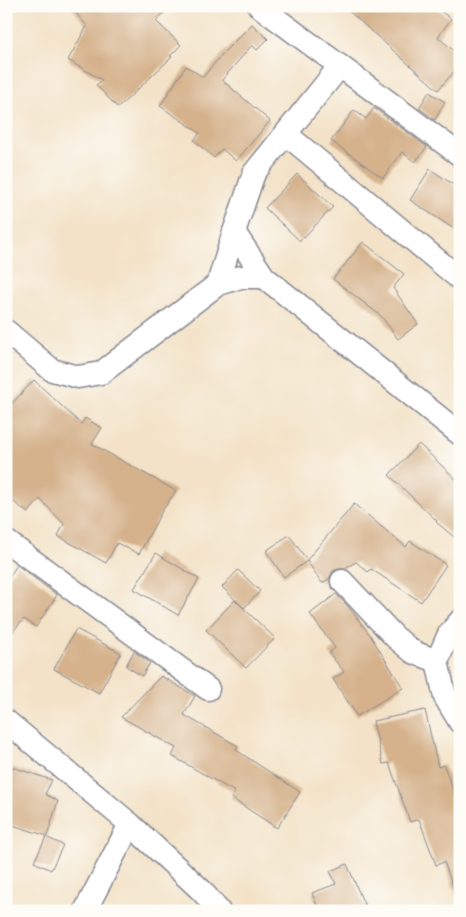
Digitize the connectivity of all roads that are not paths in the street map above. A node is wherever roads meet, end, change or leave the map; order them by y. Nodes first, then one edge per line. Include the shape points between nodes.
1 (259, 6) edge
2 (340, 66) junction
3 (286, 134) junction
4 (460, 155) edge
5 (234, 232) junction
6 (264, 277) junction
7 (460, 279) edge
8 (218, 284) junction
9 (6, 331) edge
10 (460, 434) edge
11 (6, 541) edge
12 (342, 581) dead end
13 (460, 621) edge
14 (437, 661) junction
15 (208, 689) dead end
16 (6, 721) edge
17 (460, 722) edge
18 (130, 824) junction
19 (85, 911) edge
20 (219, 911) edge

1 - 2 street
2 - 3 street
2 - 4 street
3 - 5 street via 254,173
3 - 7 street
5 - 6 street
5 - 8 street
6 - 8 street via 241,277
6 - 10 street
8 - 9 street via 102,373 78,377 52,370
11 - 15 street
12 - 14 street via 395,637 413,652
13 - 14 street via 449,634
14 - 17 street via 445,697
16 - 18 street
18 - 19 street
18 - 20 street

